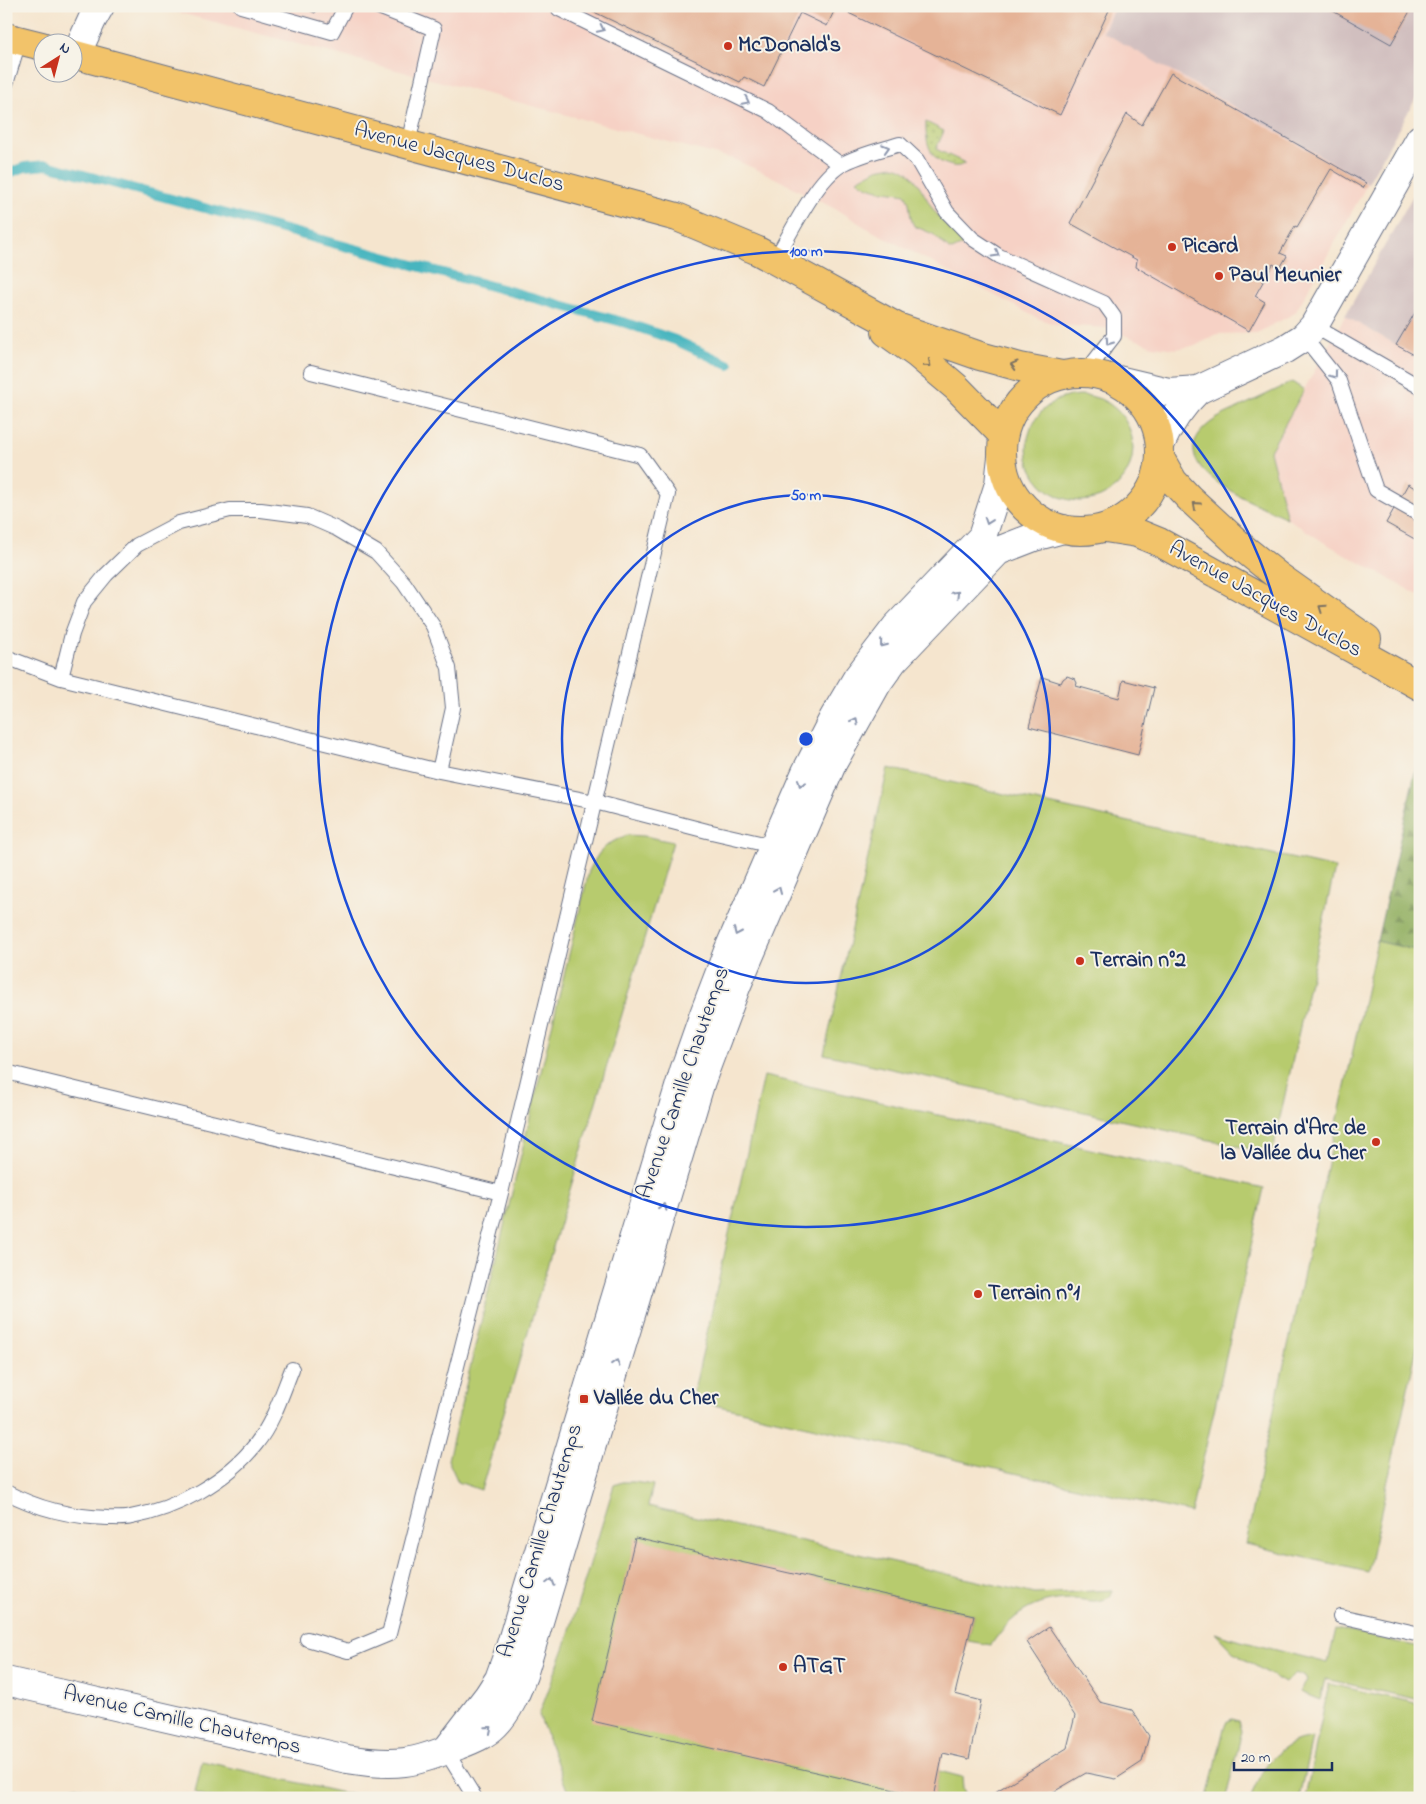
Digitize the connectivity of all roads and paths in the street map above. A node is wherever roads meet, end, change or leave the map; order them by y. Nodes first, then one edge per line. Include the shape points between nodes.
1 (100, 6) edge
2 (241, 6) edge
3 (346, 6) edge
4 (376, 6) edge
5 (559, 6) edge
6 (82, 39) edge
7 (22, 41) edge
8 (82, 56) edge
9 (6, 84) edge
10 (1420, 139) edge
11 (408, 144) junction
12 (840, 165) junction
13 (775, 260) junction
14 (833, 294) junction
15 (1309, 332) junction
16 (310, 372) dead end
17 (1086, 375) junction
18 (1420, 387) edge
19 (1198, 390) junction
20 (1002, 446) junction
21 (1160, 452) junction
22 (1420, 516) edge
23 (1105, 528) junction
24 (1063, 529) junction
25 (6, 657) edge
26 (1420, 675) edge
27 (61, 678) junction
28 (1420, 686) edge
29 (439, 771) junction
30 (595, 802) junction
31 (784, 849) junction
32 (6, 1072) edge
33 (501, 1193) junction
34 (292, 1369) dead end
35 (6, 1492) edge
36 (1340, 1616) dead end
37 (1420, 1634) edge
38 (307, 1639) dead end
39 (6, 1681) edge
40 (446, 1751) junction
41 (475, 1798) edge

1 - 6 street
2 - 3 lane via 332,32
4 - 11 lane via 434,29
5 -> 12 lane via 559,9 768,111
7 - 9 lane
8 - 11 main road, Avenue Jacques Duclos
10 - 15 street
11 - 13 main road, Avenue Jacques Duclos via 677,217
12 - 13 lane via 819,184
12 -> 17 lane via 900,144 917,160 947,212 973,238 999,256 1104,303 1114,317 1114,336
13 - 14 main road, Avenue Jacques Duclos
17 -> 14 main road, Avenue Jacques Duclos via 1020,367 988,358 897,328
14 -> 20 main road, Avenue Jacques Duclos via 956,387
15 - 18 lane
15 - 19 street via 1285,349
15 -> 22 lane via 1339,381 1376,490
16 - 30 lane via 640,455 668,494
17 - 19 street via 1169,392
17 - 20 main road via 1041,383 1024,396 1011,414
17 - 21 main road via 1130,389 1155,424
19 - 21 street via 1166,431
20 - 24 main road via 1008,485 1020,502 1035,517
20 -> 31 street, Avenue Camille Chautemps via 999,484 982,537 896,627 857,678 806,772
21 - 23 main road via 1157,476 1149,494 1122,520
26 -> 21 main road, Avenue Jacques Duclos via 1316,604 1243,548 1173,481
23 - 24 main road
23 - 28 main road, Avenue Jacques Duclos via 1137,533 1159,542
31 -> 24 street, Avenue Camille Chautemps via 893,661 998,551
25 - 27 lane
27 - 29 lane
27 - 29 lane via 84,602 137,545 179,524 230,510 307,516 376,552 404,583 433,626 449,668 453,708
29 - 30 lane
30 - 31 lane
30 - 33 lane
31 - 40 street, Avenue Camille Chautemps via 725,960 684,1071 499,1679
32 - 33 lane
33 - 38 lane via 389,1634 348,1651
34 - 35 lane via 276,1411 257,1443 232,1469 200,1492 160,1510 130,1518 94,1518 30,1504
36 - 37 lane
39 - 40 street, Avenue Camille Chautemps via 374,1763 397,1764
40 - 41 lane

